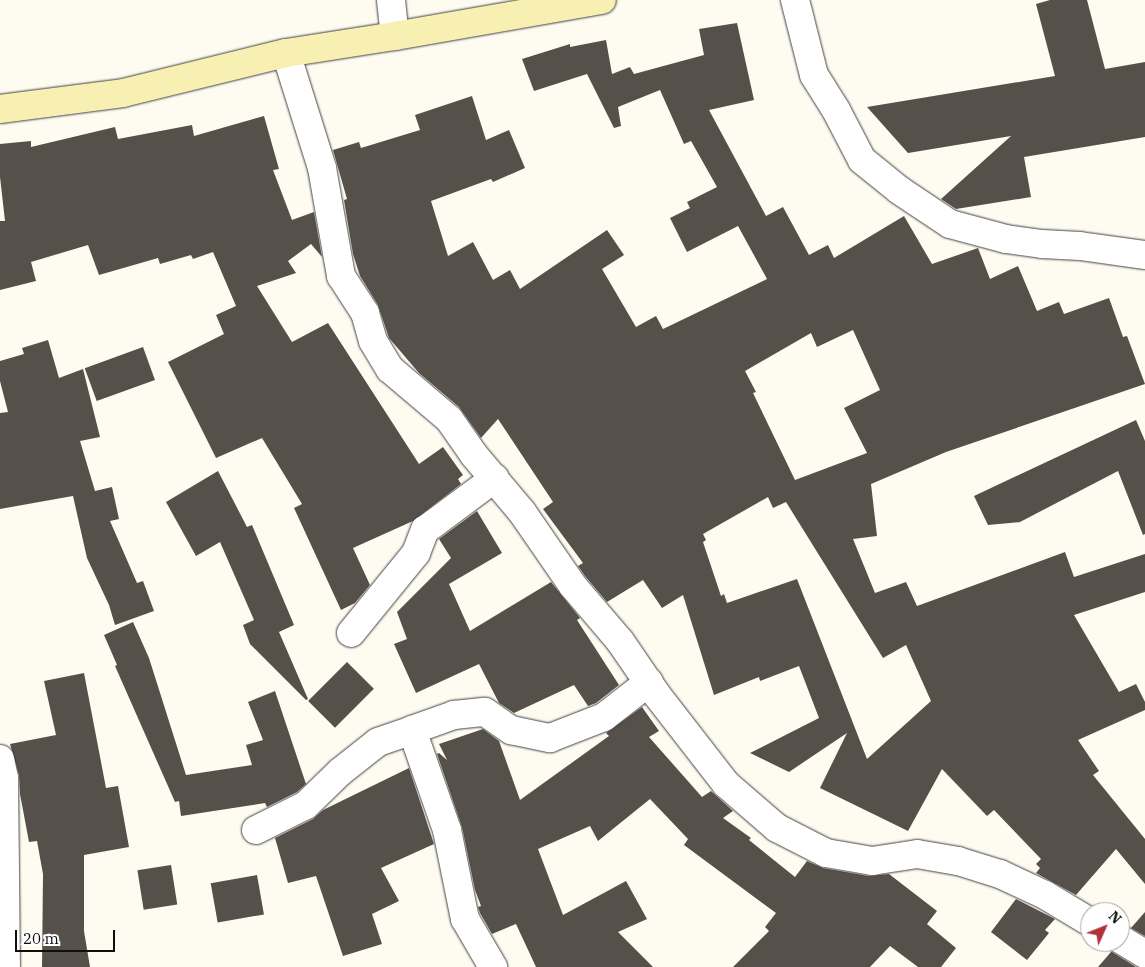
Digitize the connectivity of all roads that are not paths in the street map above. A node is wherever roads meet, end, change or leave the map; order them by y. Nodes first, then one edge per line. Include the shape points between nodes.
1 (392, 0) edge
2 (602, 0) edge
3 (795, 0) edge
4 (395, 36) junction
5 (286, 52) junction
6 (0, 109) edge
7 (1145, 255) edge
8 (495, 478) junction
9 (351, 633) dead end
10 (649, 682) junction
11 (412, 730) junction
12 (0, 760) edge
13 (256, 830) dead end
14 (1080, 916) edge
15 (1130, 945) edge
16 (1145, 954) edge
17 (6, 967) edge
18 (493, 967) edge

1 - 4 street
2 - 4 street
3 - 7 street via 814,75 862,160 899,190 950,224 1006,239
4 - 5 street
5 - 6 street via 123,93
5 - 8 street via 322,168 341,276 365,314 372,341 390,369 449,419
8 - 9 street via 424,530 416,553
8 - 10 street via 573,586 620,641
10 - 11 street via 604,717 550,738 511,730 485,712 454,715
10 - 14 street via 726,784 777,828 826,853 872,861 917,854 958,861 1000,874
11 - 13 street via 378,742 340,772 306,806
11 - 18 street via 447,830 465,919
12 - 17 street via 4,778
15 - 16 street

